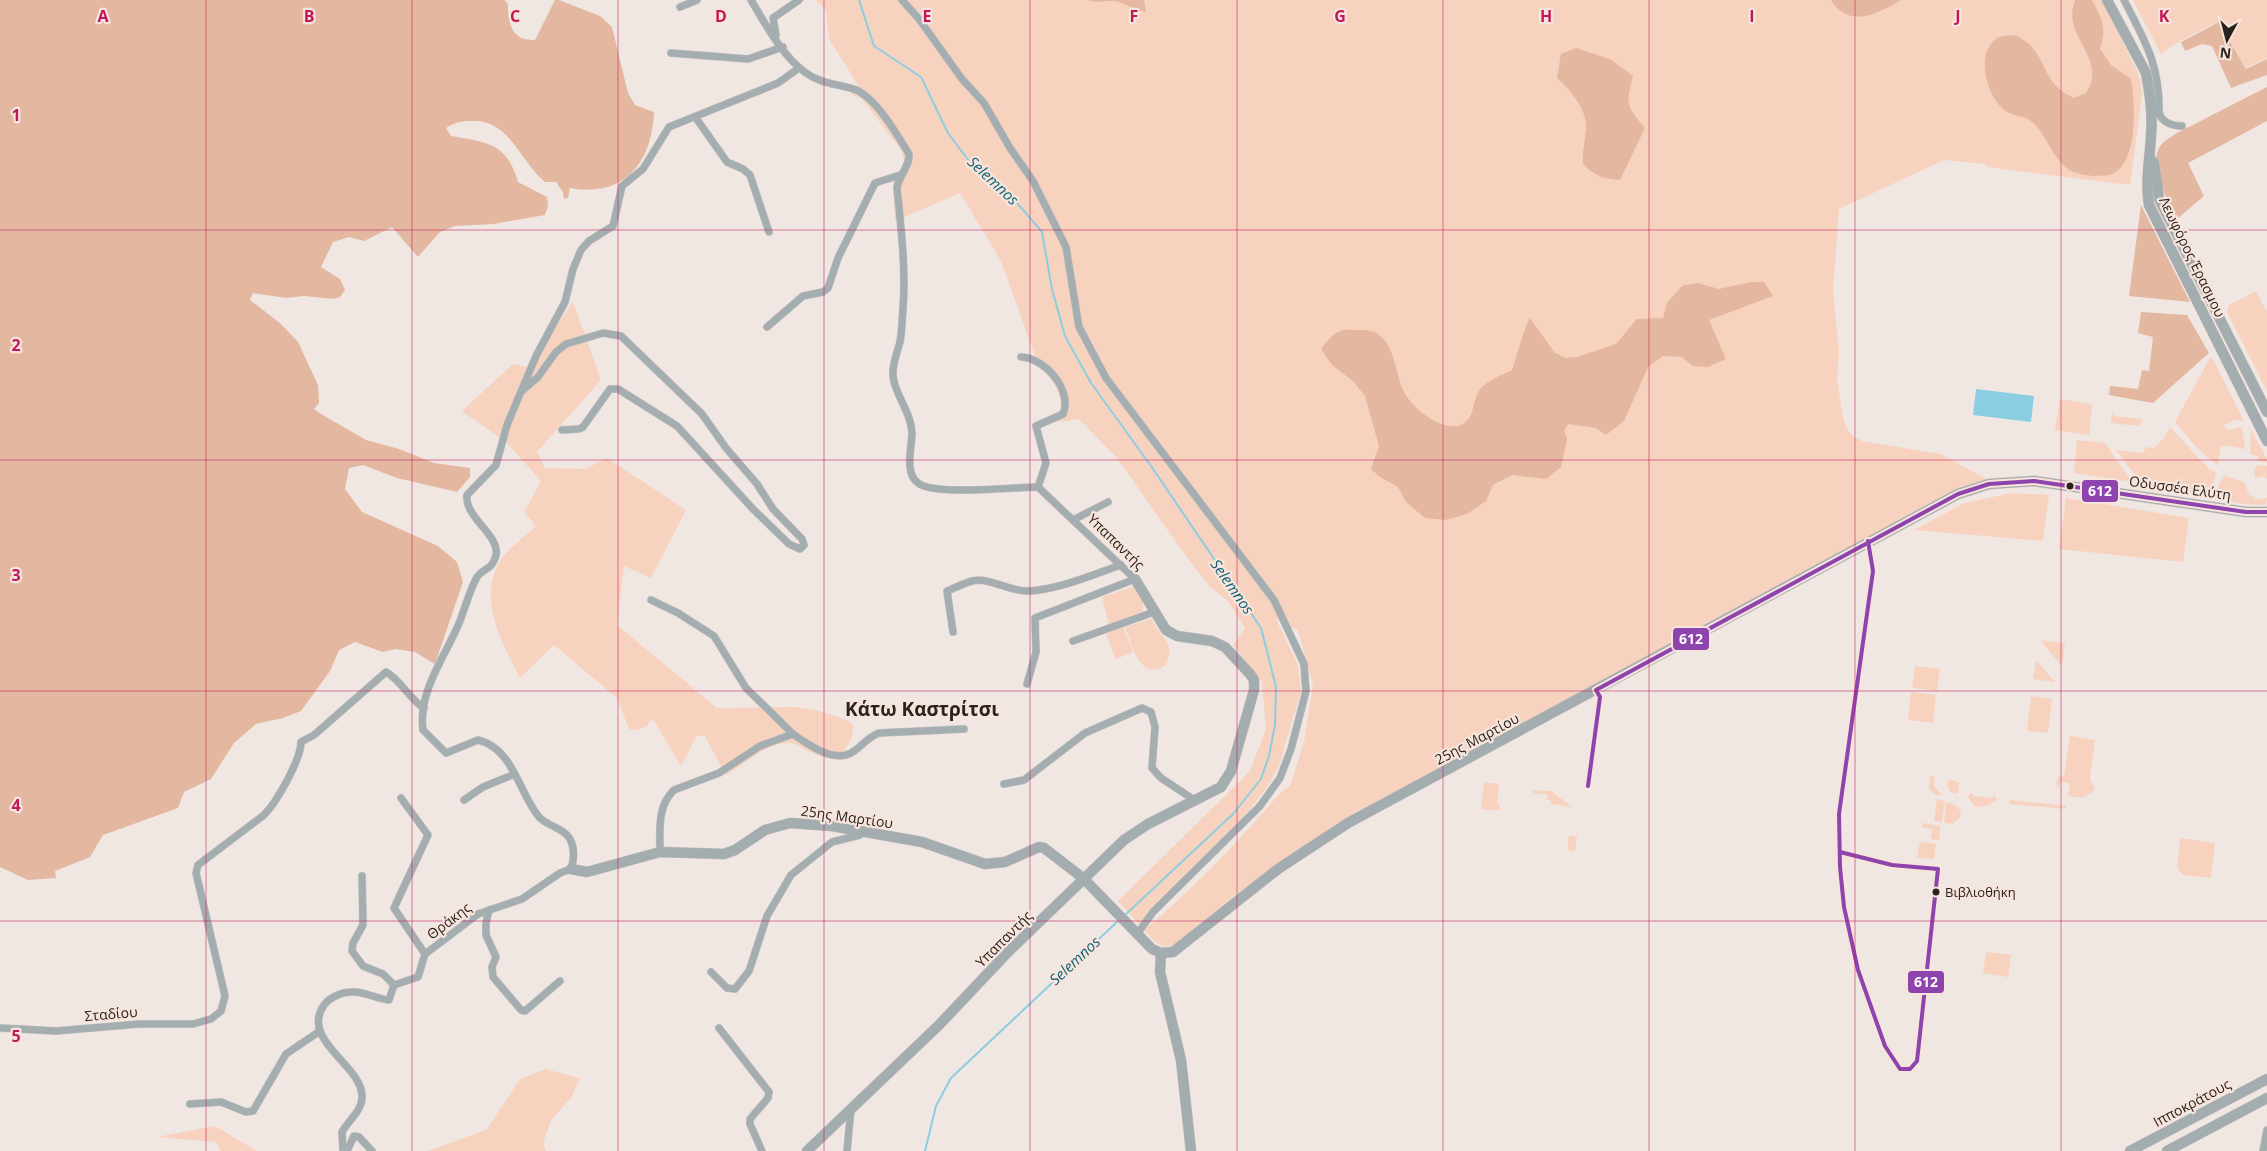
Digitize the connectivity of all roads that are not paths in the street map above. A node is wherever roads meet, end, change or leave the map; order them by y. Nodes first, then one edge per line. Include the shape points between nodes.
1 (697, 0) edge
2 (752, 0) edge
3 (799, 0) edge
4 (902, 0) edge
5 (2107, 0) edge
6 (2124, 0) edge
7 (680, 7) dead end
8 (777, 40) junction
9 (783, 47) junction
10 (671, 52) dead end
11 (799, 68) junction
12 (2155, 112) junction
13 (696, 118) junction
14 (2182, 126) dead end
15 (2151, 136) junction
16 (900, 175) junction
17 (769, 232) dead end
18 (767, 327) dead end
19 (1021, 357) dead end
20 (522, 390) junction
21 (2267, 412) edge
22 (562, 430) dead end
23 (2267, 441) edge
24 (1038, 487) junction
25 (1108, 502) dead end
26 (2267, 512) edge
27 (1073, 520) junction
28 (1857, 548) joint
29 (1121, 565) junction
30 (1135, 580) junction
31 (652, 600) dead end
32 (1154, 612) junction
33 (954, 632) dead end
34 (1073, 641) dead end
35 (1027, 684) dead end
36 (424, 708) junction
37 (964, 729) dead end
38 (793, 734) junction
39 (515, 774) junction
40 (1004, 784) dead end
41 (401, 798) dead end
42 (464, 800) dead end
43 (1196, 802) junction
44 (861, 832) junction
45 (660, 852) junction
46 (570, 869) junction
47 (362, 876) dead end
48 (1083, 878) junction
49 (489, 910) junction
50 (1133, 930) junction
51 (1161, 953) junction
52 (426, 954) junction
53 (710, 972) dead end
54 (560, 981) dead end
55 (394, 985) junction
56 (0, 1028) edge
57 (719, 1028) dead end
58 (320, 1031) junction
59 (2267, 1079) edge
60 (2267, 1098) edge
61 (190, 1104) dead end
62 (851, 1107) junction
63 (2267, 1130) edge
64 (343, 1151) edge
65 (347, 1151) edge
66 (372, 1151) edge
67 (762, 1151) edge
68 (807, 1151) edge
69 (847, 1151) edge
70 (1191, 1151) edge
71 (2130, 1151) edge
72 (2167, 1151) edge
73 (2263, 1151) edge

1 - 7 street
2 - 8 street
3 - 8 street via 773,18
4 - 50 street via 984,103 1033,181 1066,247 1079,327 1106,378 1274,600 1304,664 1306,691 1291,750 1280,778 1260,806
5 - 12 street via 2146,73
6 - 12 street via 2146,42 2157,74
8 - 9 street
9 - 10 street via 748,59
9 - 11 street
11 - 13 street via 778,83
11 - 16 street via 815,79 858,91 870,99 909,154 909,161
12 - 14 street via 2161,119
12 - 15 street
13 - 17 street via 726,162 743,169 750,176
13 - 20 street via 675,123 665,132 643,169 622,186 613,226 581,250 565,302
15 - 21 street, Λεωφόρος Έρασμου via 2159,199
15 - 23 street, Λεωφόρος Έρασμου via 2147,182 2149,205
16 - 18 street via 875,183 838,258 828,288 802,296
16 - 24 street via 897,188 903,252 903,306 893,376 910,416 912,476 922,486 966,491
19 - 24 street via 1033,358 1053,375 1060,386 1064,405 1063,414 1036,426 1046,463
20 - 22 street via 538,377 566,344 603,333 621,336 702,414 804,545 800,549 789,544 672,422 618,389 610,389 583,427
20 - 36 street via 504,434 496,465 467,497 471,511 496,548 496,556 491,567 476,579 456,631 430,684
24 - 27 street, Υπαπαντής
25 - 27 street
26 - 28 street, Οδυσσέα Ελύτη via 2246,512 2060,484 2017,481 1972,489 1948,498
27 - 29 street, Υπαπαντής
28 - 51 street, 25ης Μαρτίου via 1348,823 1270,875 1173,952
29 - 30 street, Υπαπαντής
29 - 33 street via 1030,591 972,581 948,591
30 - 32 street, Υπαπαντής
30 - 35 street via 1035,618 1036,652
31 - 38 street via 714,636 746,688
32 - 34 street
32 - 43 street, Υπαπαντής via 1172,634 1212,641 1226,647 1254,680 1254,690 1228,779
36 - 39 street via 423,730 443,751 451,753 471,741 481,740 500,754
36 - 56 street, Σταδίου via 396,678 386,672 314,735 301,742 302,747 294,763 264,815 198,865 196,873 224,996 222,1011 211,1019 193,1024 138,1024 56,1031
37 - 38 street via 879,733 846,754 822,751
38 - 45 street via 772,740 719,773 674,790 662,805
39 - 42 street
39 - 46 street via 539,817 569,838 574,850
40 - 43 street via 1024,780 1085,733 1142,708 1151,712 1156,727 1152,768
41 - 52 street, Θράκης via 428,835 394,908
43 - 48 street, Υπαπαντής via 1159,818 1124,840
44 - 45 street, 25ης Μαρτίου via 790,823 765,830 724,854
44 - 48 street, 25ης Μαρτίου via 922,842 985,864 1005,862 1034,848 1044,848
44 - 53 street via 860,835 832,842 791,875 767,916 749,972 735,990 726,988
45 - 46 street, 25ης Μαρτίου via 587,872
46 - 49 street, Θράκης via 522,899
47 - 55 street via 362,925 352,951 363,966 383,974
48 - 50 street
48 - 62 street, Υπαπαντής via 939,1025
49 - 52 street, Θράκης via 474,916
49 - 54 street via 486,929 496,957 493,977 521,1010 525,1011
50 - 51 street via 1152,949
51 - 70 street via 1160,972 1181,1060
52 - 55 street via 418,977
55 - 58 street via 389,1000 353,992 331,999 320,1015
57 - 67 street via 769,1092 768,1098 750,1119
58 - 61 street via 286,1054 253,1111 246,1112 221,1102
58 - 64 street via 362,1091 357,1112 342,1132
59 - 71 street, Ιπποκράτους
60 - 72 street
62 - 68 street, Υπαπαντής
62 - 69 street
63 - 73 street
65 - 66 street via 354,1136

